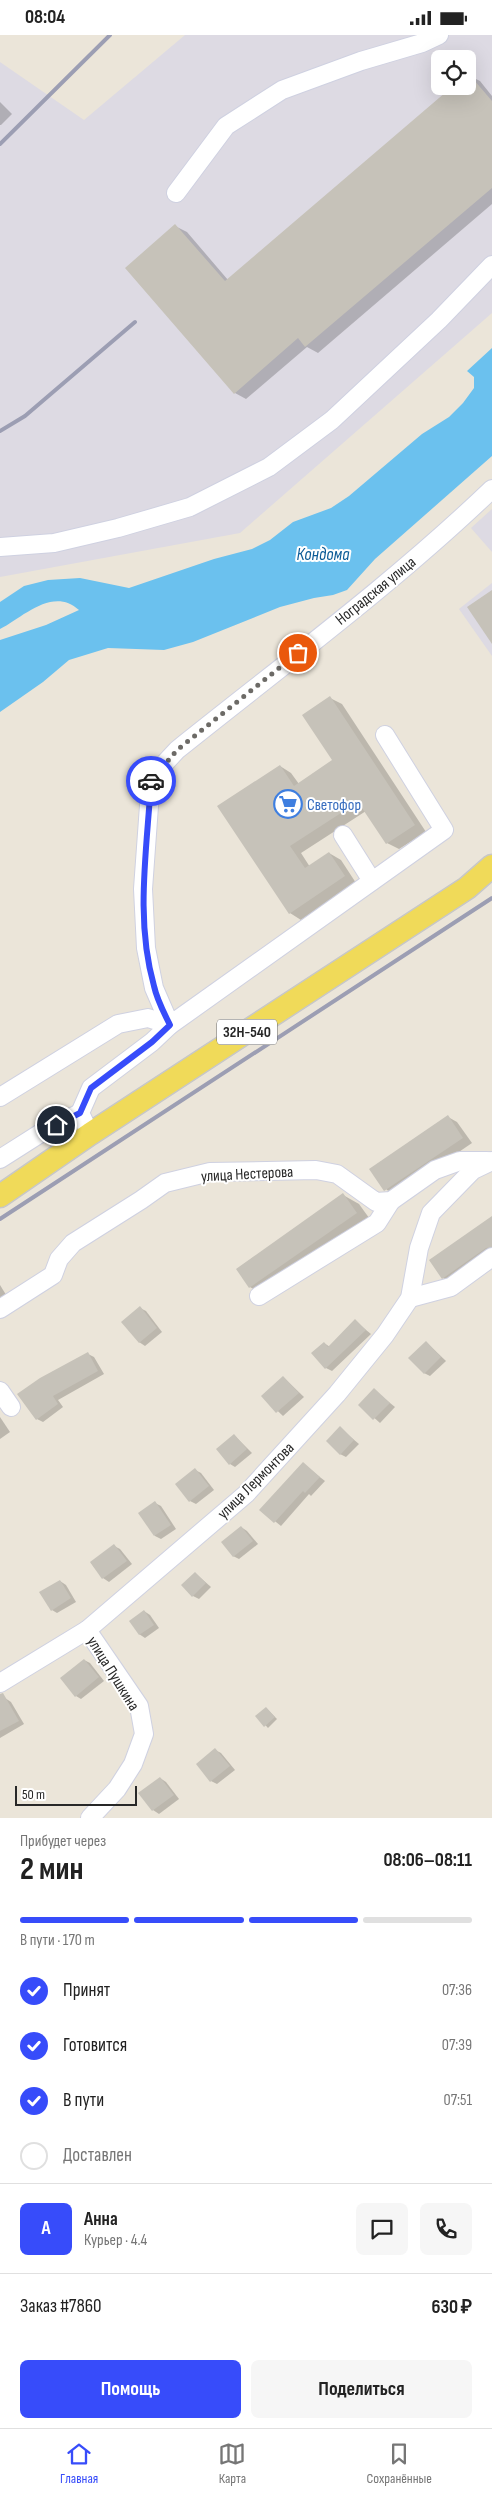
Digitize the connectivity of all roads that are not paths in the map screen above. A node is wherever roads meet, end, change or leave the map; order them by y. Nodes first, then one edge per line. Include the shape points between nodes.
1 (439, 35) edge
2 (176, 193) dead end
3 (492, 265) edge
4 (492, 489) edge
5 (0, 547) edge
6 (385, 735) dead end
7 (343, 835) dead end
8 (492, 866) edge
9 (372, 881) junction
10 (170, 1025) junction
11 (0, 1097) edge
12 (80, 1113) junction
13 (90, 1134) junction
14 (0, 1159) edge
15 (491, 1161) edge
16 (0, 1196) edge
17 (391, 1201) junction
18 (492, 1257) edge
19 (258, 1296) dead end
20 (410, 1298) junction
21 (0, 1309) edge
22 (0, 1391) edge
23 (11, 1407) dead end
24 (87, 1630) junction
25 (0, 1683) edge
26 (90, 1818) edge

1 - 2 street via 282,90 226,126
3 - 5 street via 439,320 332,420 269,467 190,507 127,526 54,543
4 - 10 street, Ноградская улица via 404,567 177,750 151,778 143,889 146,948 154,988
6 - 9 street via 444,830
7 - 9 street
8 - 13 main road, 32Н-540 via 467,888
9 - 10 street
10 - 11 street via 148,1018 118,1024
10 - 12 street via 91,1088
12 - 13 street
12 - 14 street
13 - 16 main road, 32Н-540
15 - 17 street via 460,1161 435,1170
15 - 20 street, улица Лермонтова via 473,1170 431,1213 419,1249
17 - 19 street via 377,1223
17 - 21 street, улица Нестерова via 376,1202 338,1174 316,1169 210,1172 165,1183 73,1243 59,1259 53,1275
18 - 20 street via 451,1287
20 - 24 street, улица Лермонтова via 337,1394 246,1494
22 - 23 street
24 - 25 street, улица Лермонтова
24 - 26 street, улица Пушкина via 139,1706 144,1734 129,1771

